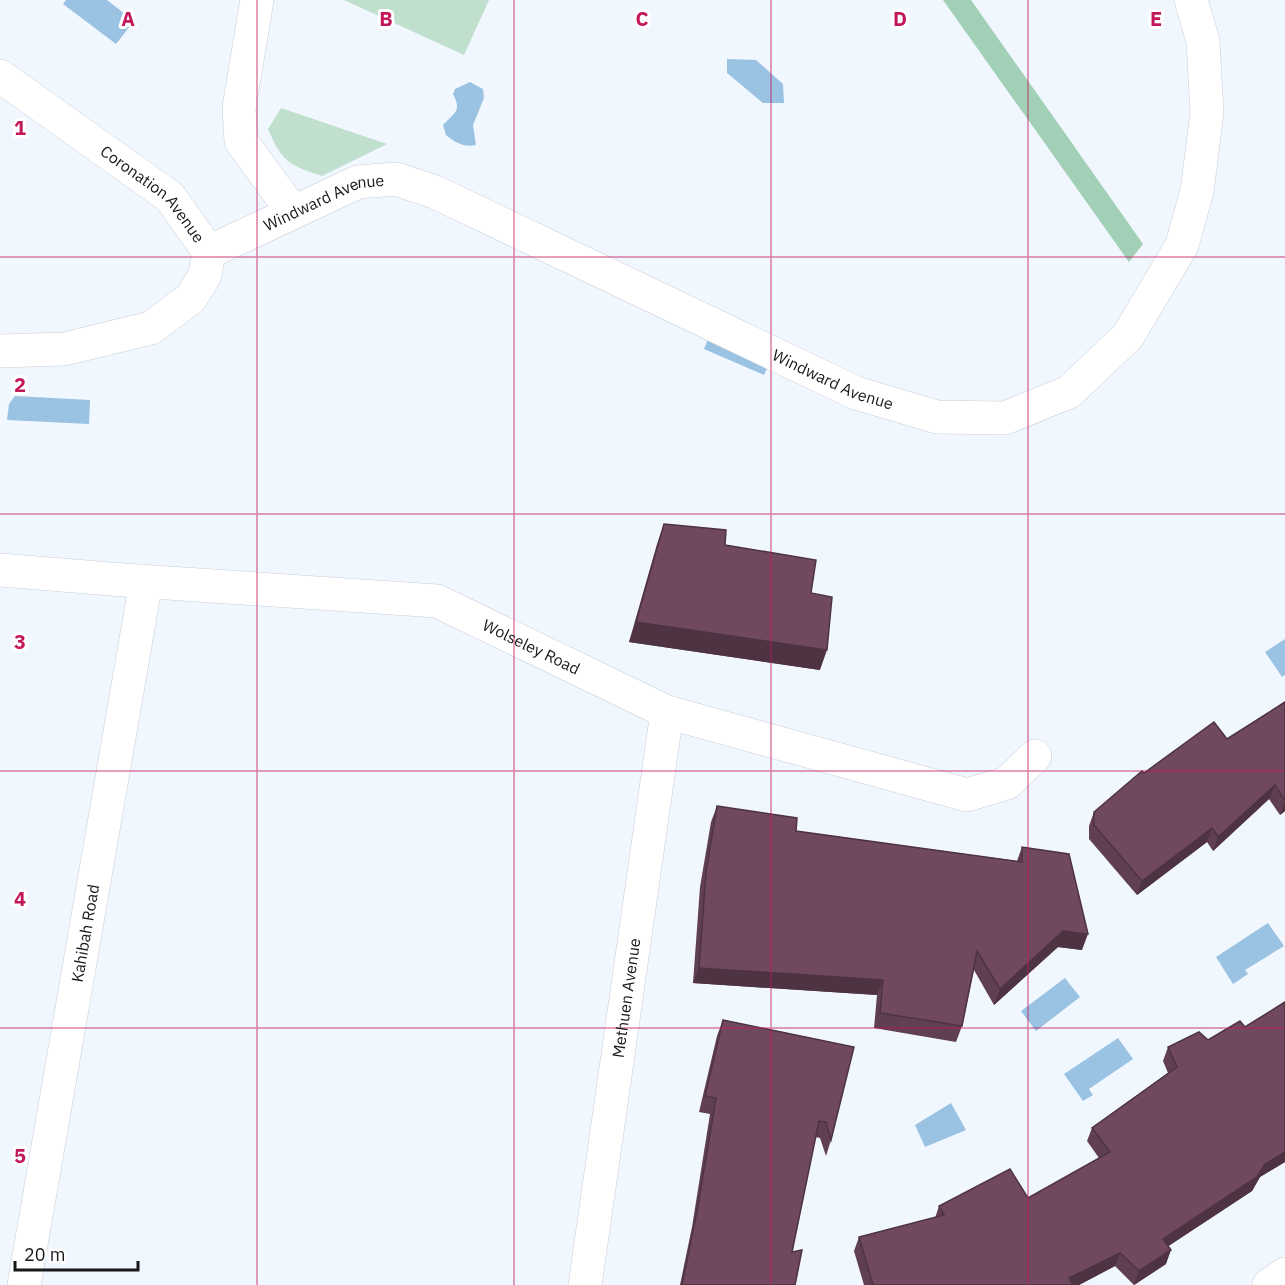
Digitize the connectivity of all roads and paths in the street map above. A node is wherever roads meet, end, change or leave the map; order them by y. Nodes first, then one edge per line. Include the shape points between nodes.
1 (257, 0) edge
2 (1191, 0) edge
3 (0, 76) edge
4 (293, 212) junction
5 (209, 252) junction
6 (0, 351) edge
7 (0, 570) edge
8 (146, 582) junction
9 (667, 712) junction
10 (1035, 756) dead end
11 (1285, 1274) edge
12 (24, 1285) edge
13 (585, 1285) edge
14 (1269, 1285) edge

1 - 4 street via 239,108 241,141
2 - 4 street, Windward Avenue via 1203,41 1207,113 1197,191 1182,245 1128,336 1069,392 1005,418 937,417 856,393 435,192 396,179 358,182
3 - 5 street, Coronation Avenue via 170,197
4 - 5 street, Windward Avenue
5 - 6 street, Coronation Avenue via 205,275 191,298 151,328 64,349
7 - 8 street, Wolseley Road
8 - 9 street, Wolseley Road via 437,601
8 - 12 street, Kahibah Road
9 - 10 street, Wolseley Road via 967,795 1007,783
9 - 13 street, Methuen Avenue
11 - 14 street

